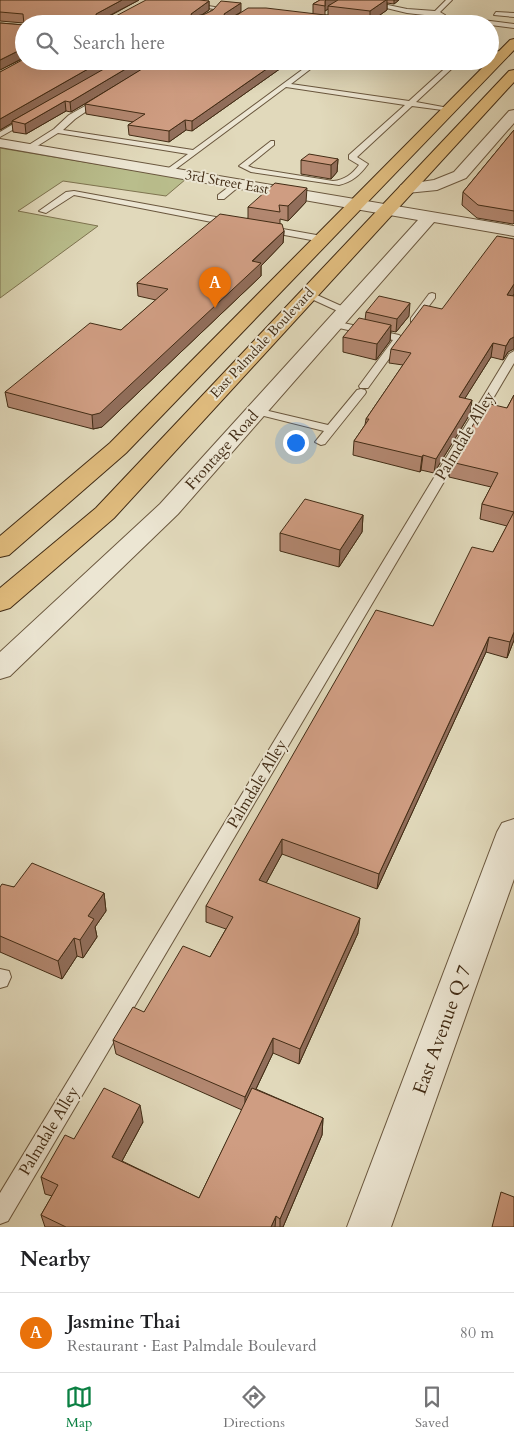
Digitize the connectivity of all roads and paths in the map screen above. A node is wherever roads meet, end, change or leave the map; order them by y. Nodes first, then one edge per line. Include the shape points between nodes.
1 (163, 0) edge
2 (356, 0) edge
3 (449, 0) edge
4 (436, 13) junction
5 (496, 14) dead end
6 (210, 15) edge
7 (442, 15) edge
8 (514, 15) edge
9 (499, 24) edge
10 (514, 26) edge
11 (306, 70) edge
12 (447, 70) edge
13 (484, 70) edge
14 (514, 74) edge
15 (285, 85) junction
16 (105, 97) edge
17 (412, 103) junction
18 (450, 109) junction
19 (514, 114) edge
20 (34, 116) edge
21 (57, 130) junction
22 (0, 135) edge
23 (0, 142) edge
24 (272, 143) dead end
25 (28, 148) junction
26 (195, 153) junction
27 (169, 172) junction
28 (238, 184) junction
29 (406, 188) junction
30 (221, 197) dead end
31 (357, 204) junction
32 (388, 210) junction
33 (43, 211) dead end
34 (430, 217) junction
35 (240, 224) edge
36 (259, 228) edge
37 (514, 231) edge
38 (322, 239) junction
39 (308, 294) junction
40 (432, 296) dead end
41 (339, 318) junction
42 (400, 338) junction
43 (514, 354) edge
44 (256, 411) junction
45 (331, 429) junction
46 (322, 442) dead end
47 (0, 549) edge
48 (0, 602) edge
49 (0, 669) edge
50 (514, 832) edge
51 (508, 870) edge
52 (0, 1213) edge
53 (378, 1224) edge

1 - 6 lane via 217,8
2 - 4 lane via 407,11
3 - 4 lane
4 - 7 lane
5 - 8 lane
9 - 10 lane
11 - 15 lane
12 - 17 lane
13 - 18 highway, East Palmdale Boulevard
14 - 29 highway, East Palmdale Boulevard
15 - 17 lane
15 - 26 lane
16 - 21 lane
17 - 18 lane
17 - 24 lane via 352,157 364,164 351,180 344,183 243,166
18 - 31 highway, East Palmdale Boulevard
19 - 29 street via 460,175 437,185
20 - 22 lane
21 - 25 lane
21 - 26 lane
23 - 25 street, 3rd Street East
25 - 27 street, 3rd Street East
26 - 27 lane
27 - 28 street, 3rd Street East
28 - 30 lane
28 - 31 street, 3rd Street East
29 - 32 highway, East Palmdale Boulevard
31 - 32 street, 3rd Street East
31 - 38 highway, East Palmdale Boulevard
32 - 34 street, 3rd Street East
32 - 39 highway, East Palmdale Boulevard
33 - 35 lane via 74,193
34 - 37 street, 3rd Street East
34 - 41 street, Frontage Road
36 - 38 lane
38 - 47 highway, East Palmdale Boulevard via 118,448
39 - 41 lane
39 - 48 highway, East Palmdale Boulevard via 105,513
40 - 42 lane
41 - 42 lane
41 - 44 street, Frontage Road
42 - 45 lane
43 - 52 lane, Palmdale Alley
44 - 45 lane
44 - 49 street, Frontage Road via 169,509
45 - 46 lane
50 - 51 street, East Avenue Q 7
51 - 53 street, East Avenue Q 7

